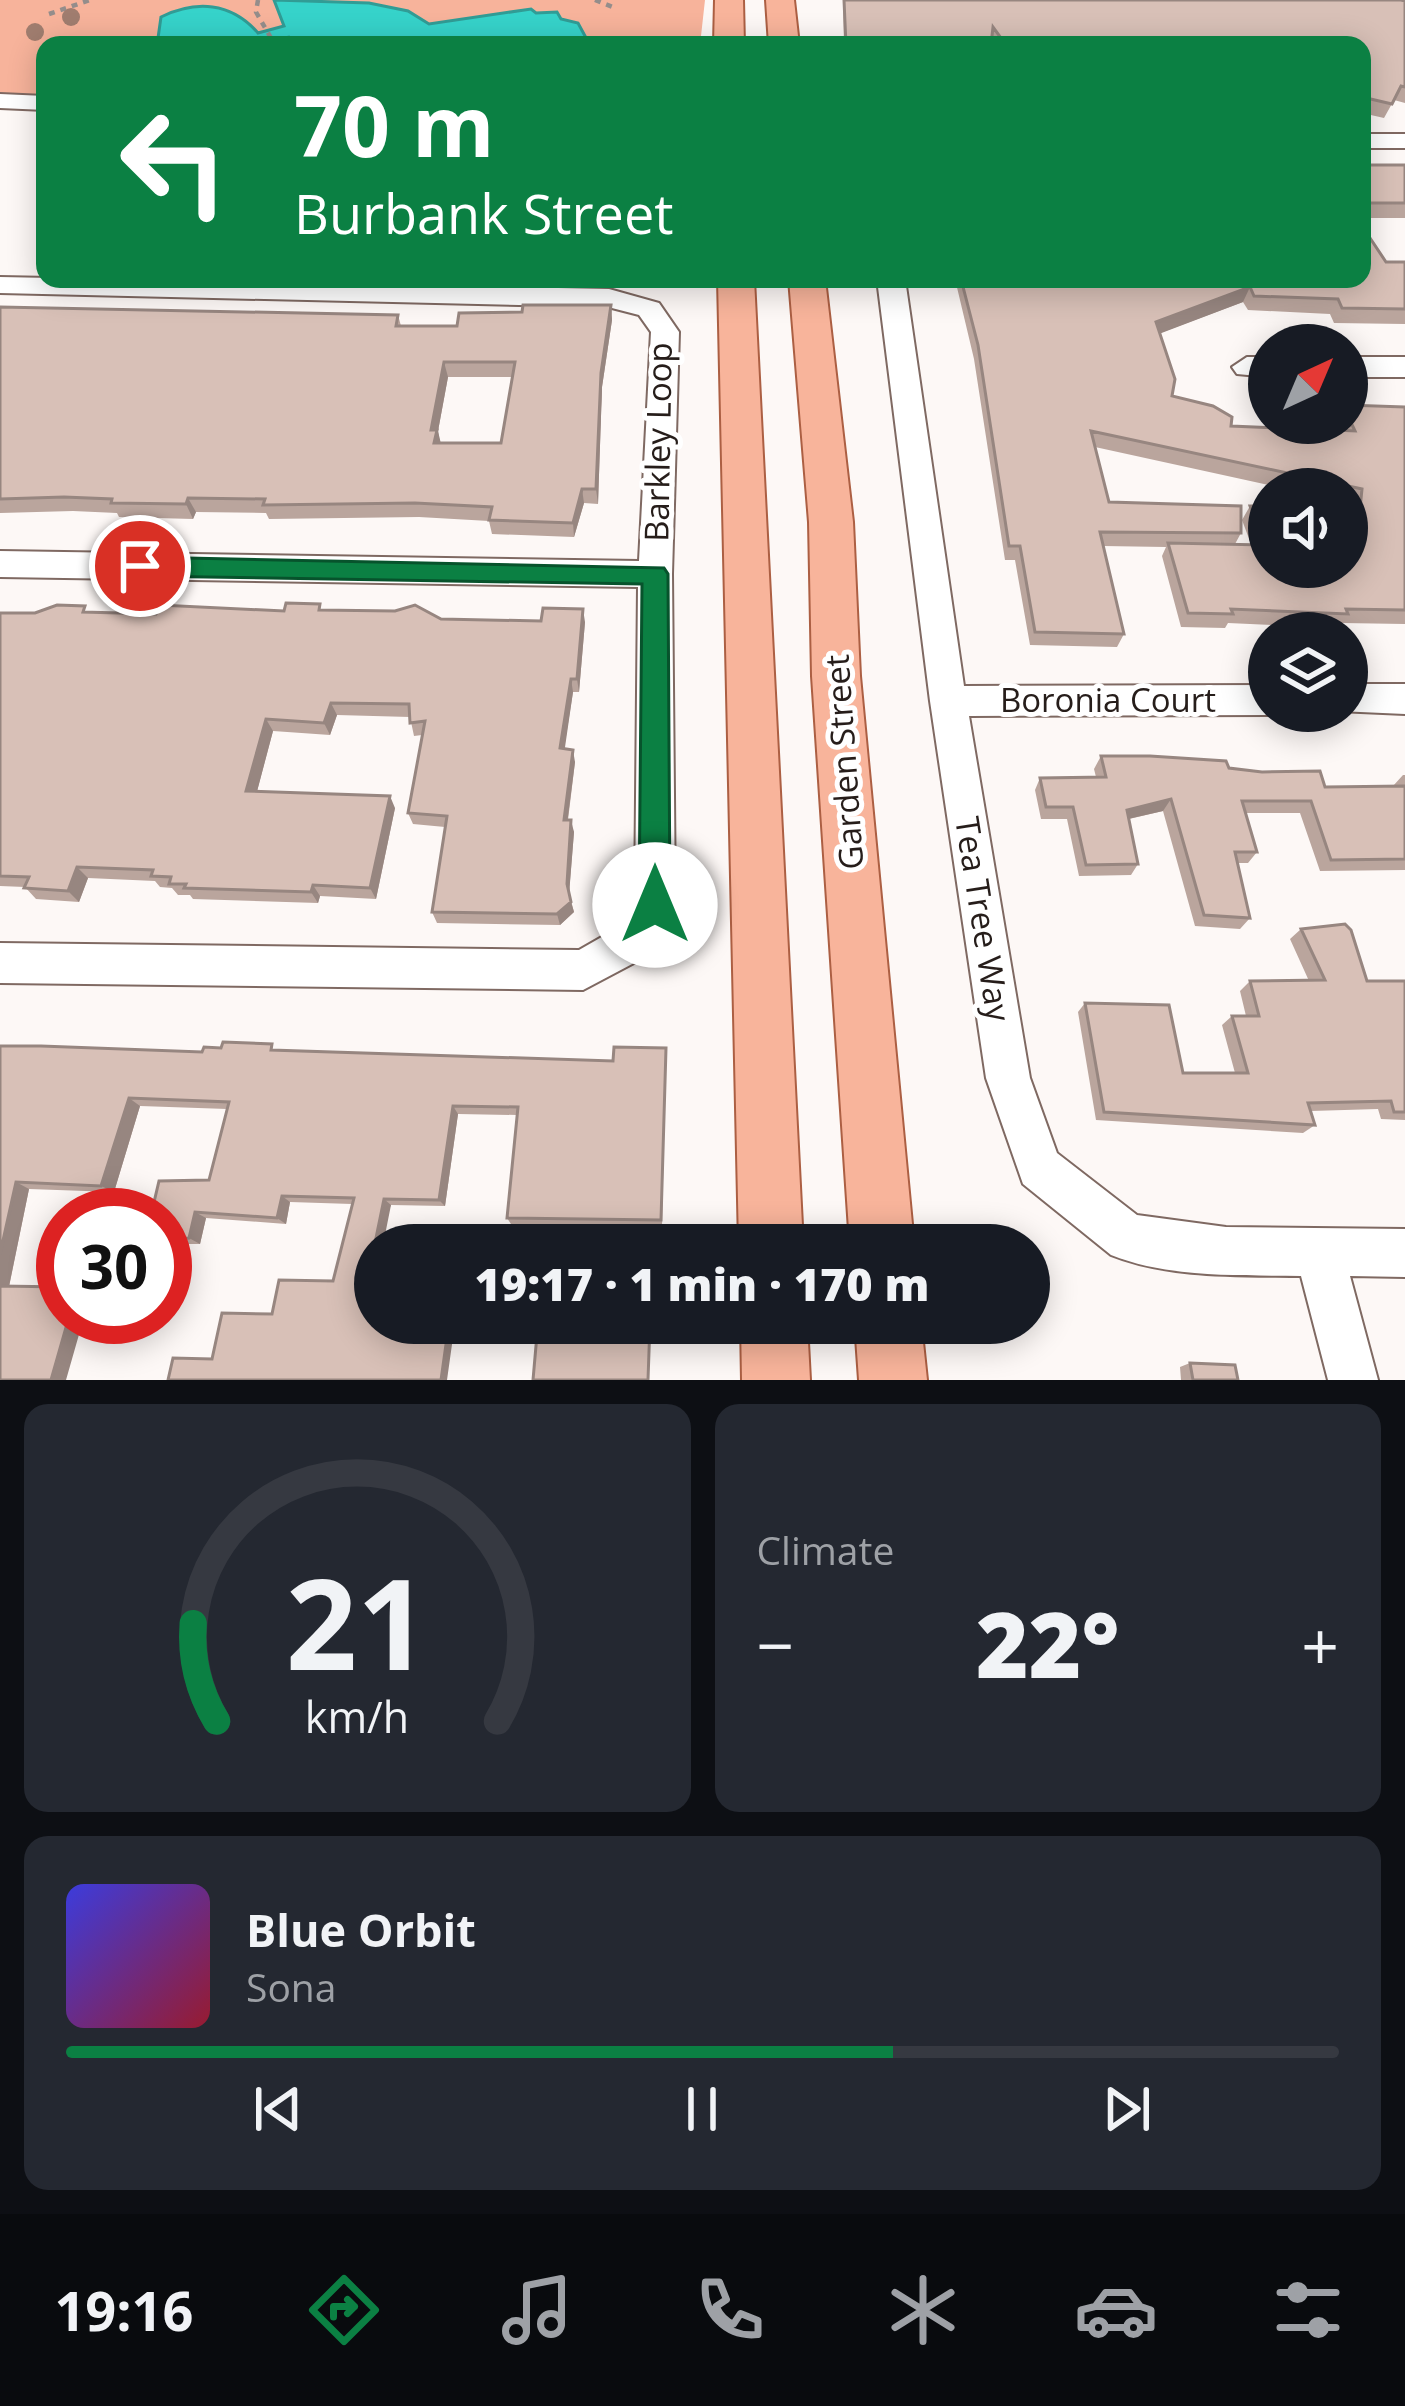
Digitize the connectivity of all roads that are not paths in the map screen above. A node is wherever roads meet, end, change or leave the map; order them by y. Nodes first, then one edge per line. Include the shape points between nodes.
1 (729, 0) edge
2 (789, 4) edge
3 (729, 36) edge
4 (785, 36) edge
5 (0, 100) edge
6 (36, 102) edge
7 (1371, 141) edge
8 (1405, 141) edge
9 (0, 285) edge
10 (36, 285) edge
11 (462, 288) edge
12 (736, 288) edge
13 (808, 288) edge
14 (892, 288) edge
15 (1368, 367) edge
16 (1405, 367) edge
17 (0, 564) edge
18 (655, 574) junction
19 (1368, 699) edge
20 (1405, 699) edge
21 (948, 700) junction
22 (1248, 700) edge
23 (0, 963) edge
24 (770, 1224) edge
25 (880, 1224) edge
26 (1319, 1253) junction
27 (1405, 1253) edge
28 (775, 1344) edge
29 (890, 1344) edge
30 (776, 1380) edge
31 (893, 1380) edge
32 (1353, 1380) edge

1 - 3 main road
2 - 4 main road
5 - 6 street
7 - 8 street
9 - 10 street, Barkley Loop
11 - 18 street, Barkley Loop via 609,298 650,309 665,332
12 - 24 main road
13 - 25 main road, Garden Street
14 - 21 street, Tea Tree Way
15 - 16 street
17 - 18 street
18 - 23 street, Barkley Loop via 655,905 636,940 583,970
19 - 20 street
21 - 22 street, Boronia Court
21 - 26 street, Tea Tree Way via 1008,1078 1039,1168 1128,1238
26 - 27 street, Tea Tree Way
26 - 32 street
28 - 30 main road
29 - 31 main road

